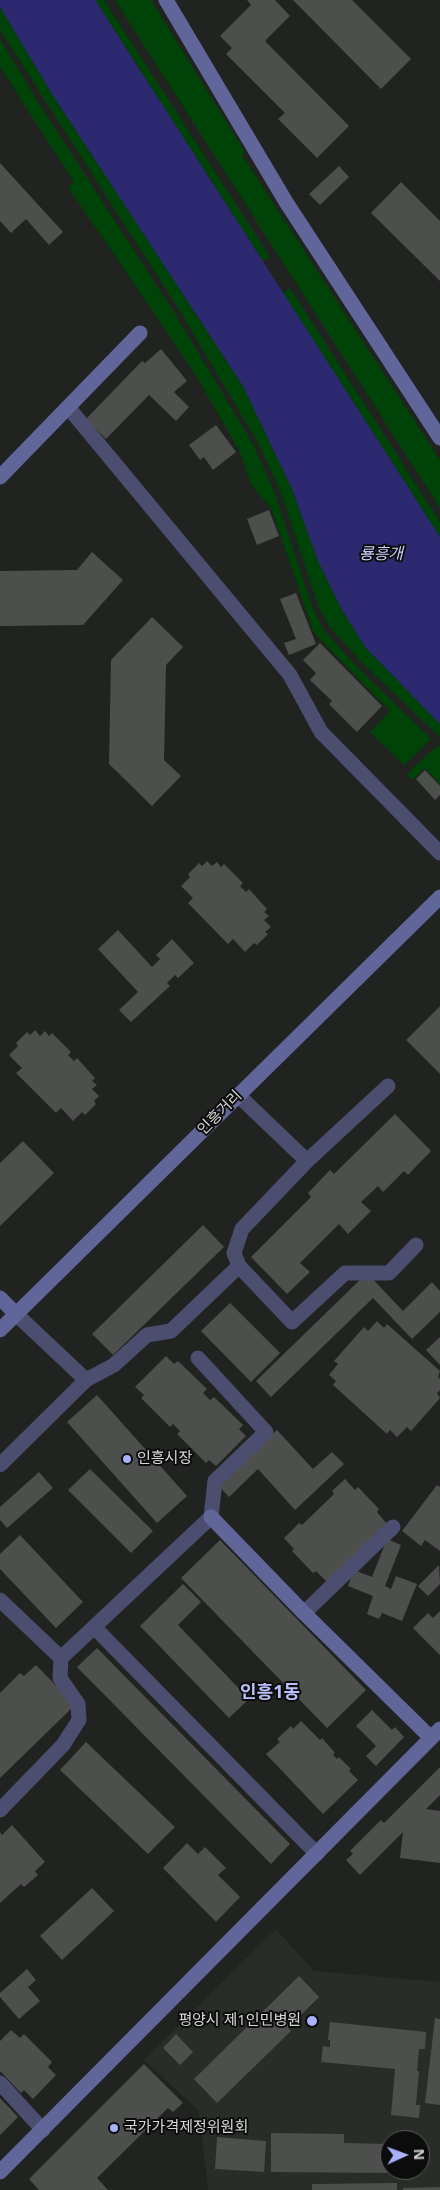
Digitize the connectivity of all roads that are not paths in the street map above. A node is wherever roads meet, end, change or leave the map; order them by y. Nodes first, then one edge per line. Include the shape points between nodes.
1 (166, 0) edge
2 (140, 333) dead end
3 (68, 407) junction
4 (440, 438) edge
5 (0, 477) edge
6 (440, 853) edge
7 (440, 898) edge
8 (388, 1086) dead end
9 (238, 1095) junction
10 (307, 1162) junction
11 (416, 1245) dead end
12 (239, 1266) junction
13 (0, 1298) edge
14 (16, 1314) junction
15 (0, 1330) edge
16 (198, 1358) dead end
17 (86, 1380) junction
18 (0, 1465) edge
19 (211, 1517) junction
20 (393, 1527) dead end
21 (0, 1600) edge
22 (304, 1613) junction
23 (94, 1627) junction
24 (61, 1658) junction
25 (435, 1734) edge
26 (0, 1810) edge
27 (317, 1854) junction
28 (0, 2083) edge
29 (44, 2130) junction
30 (0, 2172) edge

1 - 4 street via 286,202
2 - 3 street
3 - 5 street
3 - 6 street via 290,675 321,732
7 - 9 street, 인흥거리
8 - 10 street
9 - 10 street
9 - 14 street, 인흥거리
10 - 12 street via 242,1230 234,1253
11 - 12 street via 388,1273 345,1273 292,1322
12 - 17 street via 171,1331 147,1335 114,1365
13 - 14 street
14 - 15 street, 인흥거리
14 - 17 street
16 - 19 street via 266,1432 215,1481
17 - 18 street
19 - 22 street
19 - 23 street
20 - 22 street
21 - 24 street
22 - 25 street
23 - 24 street
23 - 27 street
24 - 26 street via 60,1678 78,1704 79,1720 63,1745
25 - 27 street
27 - 29 street
28 - 29 street
29 - 30 street

